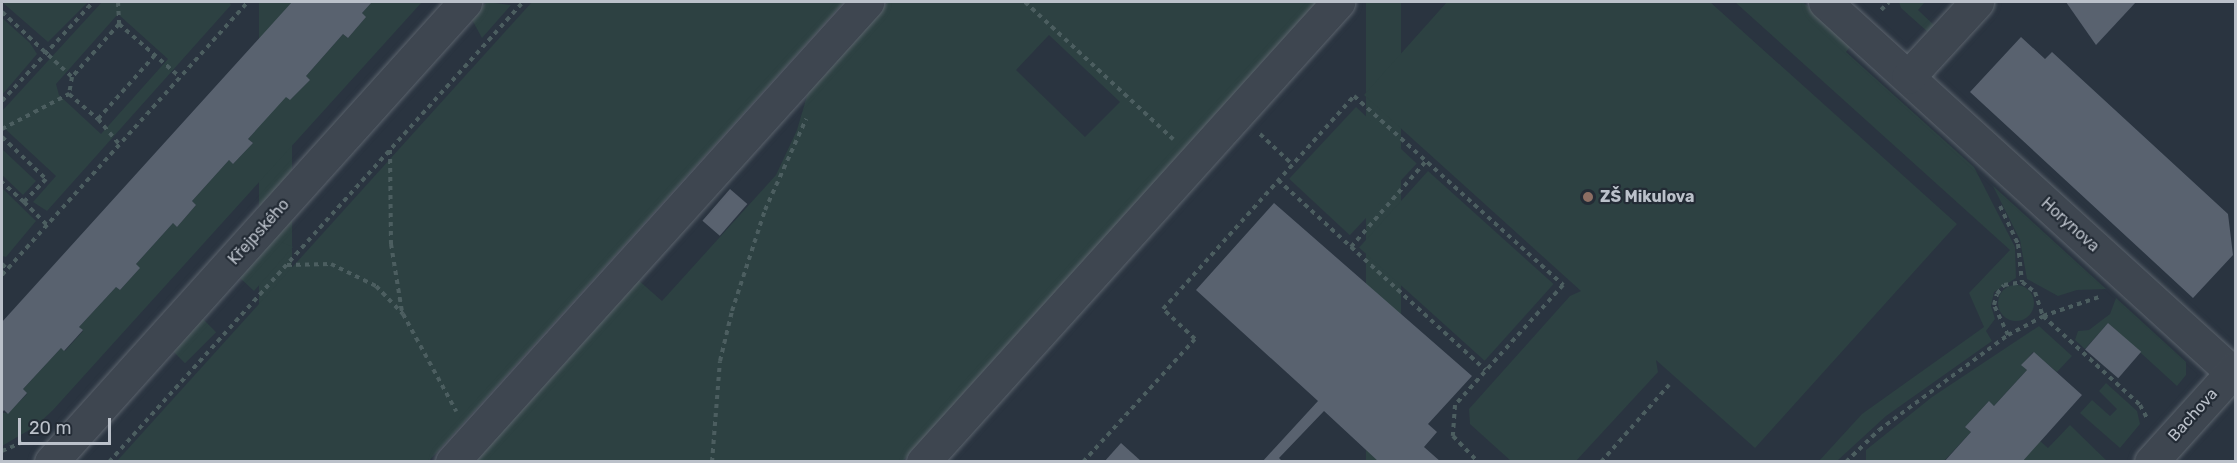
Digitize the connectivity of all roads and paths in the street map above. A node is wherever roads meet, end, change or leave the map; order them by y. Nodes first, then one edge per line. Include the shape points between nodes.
1 (93, 2) edge
2 (118, 2) edge
3 (465, 2) edge
4 (524, 2) edge
5 (867, 2) edge
6 (1025, 2) edge
7 (1338, 2) edge
8 (1825, 2) edge
9 (1977, 2) edge
10 (244, 3) edge
11 (2, 12) edge
12 (119, 24) junction
13 (48, 51) junction
14 (155, 55) junction
15 (72, 76) junction
16 (180, 77) junction
17 (1908, 77) junction
18 (69, 94) junction
19 (2, 101) edge
20 (808, 112) dead end
21 (1237, 113) junction
22 (98, 119) junction
23 (2, 129) edge
24 (2, 137) edge
25 (119, 144) junction
26 (390, 149) junction
27 (1196, 159) junction
28 (1426, 161) junction
29 (1292, 164) junction
30 (1278, 180) junction
31 (2, 182) edge
32 (24, 202) junction
33 (47, 225) junction
34 (1351, 247) junction
35 (2, 264) edge
36 (286, 265) junction
37 (7, 269) junction
38 (2, 275) edge
39 (2106, 295) dead end
40 (403, 314) junction
41 (2043, 316) junction
42 (2008, 335) junction
43 (1485, 370) junction
44 (2234, 372) edge
45 (1670, 385) dead end
46 (2147, 429) dead end
47 (462, 450) edge
48 (51, 462) edge
49 (109, 462) edge
50 (712, 462) edge
51 (923, 462) edge
52 (1083, 462) edge
53 (1478, 462) edge
54 (1601, 462) edge
55 (1846, 462) edge
56 (2151, 462) edge

1 - 13 path
2 - 12 path
3 - 48 street, Křejpského
4 - 26 path
5 - 47 street
6 - 27 path
7 - 21 street
8 - 17 street, Horynova
9 - 17 street
10 - 16 path
11 - 13 path
12 - 14 path
12 - 15 path
13 - 15 path
13 - 19 path
14 - 16 path
14 - 22 path
15 - 18 path
16 - 25 path
17 - 44 street, Horynova
18 - 22 path
18 - 23 path
20 - 50 path via 765,210 732,311 720,362
21 - 27 street
21 - 29 path
22 - 25 path
24 - 32 path via 46,179
25 - 33 path
26 - 36 path
26 - 40 path via 391,244
27 - 51 street
28 - 29 path via 1354,96
28 - 34 path
28 - 43 path via 1563,285
29 - 30 path
30 - 34 path
30 - 52 path via 1163,309 1195,339
31 - 32 path
32 - 33 path
33 - 37 path
34 - 43 path
35 - 37 path
36 - 40 path via 318,263 349,270 376,286
36 - 49 path
37 - 38 path
39 - 41 path
40 - 47 path
41 - 42 path
41 - 42 path via 2035,292 2027,284 2004,285 1994,305
41 - 46 path via 2140,405 2145,411
42 - 55 path via 1879,430
43 - 53 path via 1452,412 1456,443
44 - 56 street, Bachova
45 - 54 path

